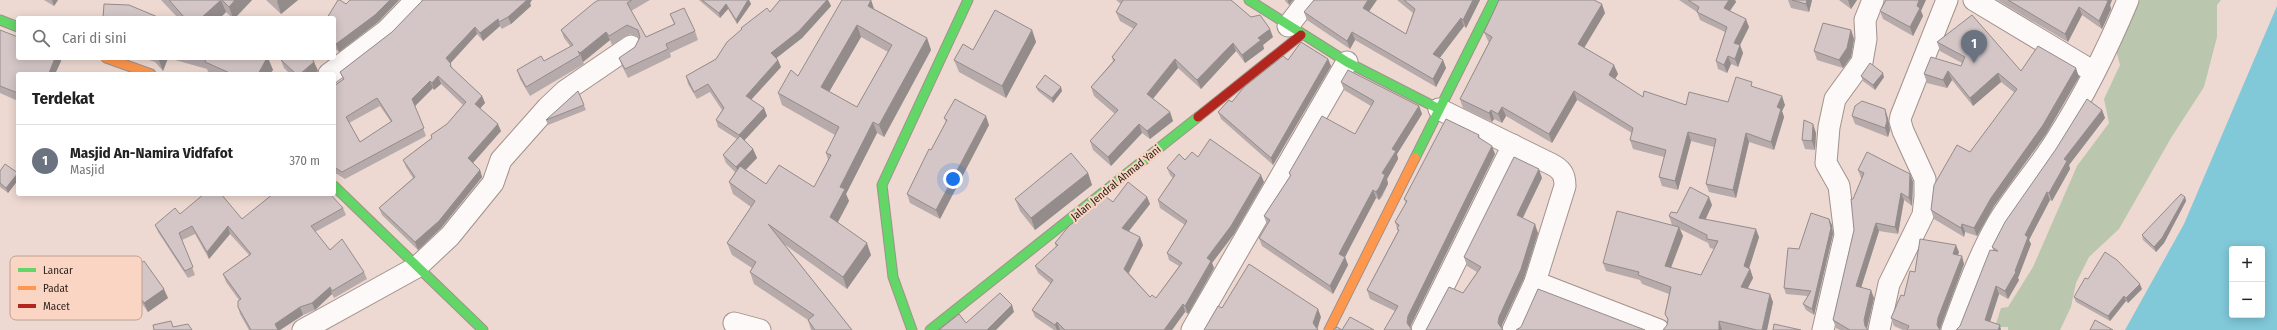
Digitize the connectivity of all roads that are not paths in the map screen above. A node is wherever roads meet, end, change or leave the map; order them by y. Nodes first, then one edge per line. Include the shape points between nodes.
1 (416, 0) edge
2 (968, 0) edge
3 (1250, 0) edge
4 (1308, 0) edge
5 (1494, 0) edge
6 (1873, 0) edge
7 (1947, 0) edge
8 (1974, 0) edge
9 (2128, 0) edge
10 (0, 20) edge
11 (16, 26) edge
12 (1295, 30) junction
13 (631, 46) dead end
14 (112, 60) edge
15 (1347, 62) junction
16 (145, 72) edge
17 (332, 72) edge
18 (2094, 72) junction
19 (1439, 109) junction
20 (1513, 145) junction
21 (336, 188) edge
22 (417, 267) junction
23 (1535, 282) junction
24 (734, 323) dead end
25 (303, 330) edge
26 (483, 330) edge
27 (760, 330) edge
28 (912, 330) edge
29 (930, 330) edge
30 (1192, 330) edge
31 (1330, 330) edge
32 (1422, 330) edge
33 (1513, 330) edge
34 (1659, 330) edge
35 (1823, 330) edge
36 (1879, 330) edge
37 (1952, 330) edge

1 - 17 street via 386,31
2 - 28 main road via 882,185 893,277
3 - 12 main road
4 - 12 street
5 - 19 main road
6 - 35 street via 1865,20 1866,39 1862,62 1836,99 1828,134 1826,163 1839,186 1845,235
7 - 36 street via 1901,116 1903,131 1925,179 1926,197 1923,216 1889,284
8 - 18 street
9 - 18 street
10 - 11 main road
12 - 15 main road
12 - 29 main road, Jalan Jendral Ahmad Yani
13 - 22 street via 565,91 548,107 501,160 493,184 450,236
14 - 16 main road
15 - 19 main road
15 - 30 street
18 - 37 street via 2055,141 1996,225
19 - 20 street
19 - 31 main road
20 - 23 street via 1558,168 1565,178 1565,186
20 - 32 street
21 - 22 main road
22 - 25 street
22 - 26 main road
23 - 33 street
23 - 34 street
24 - 27 street

